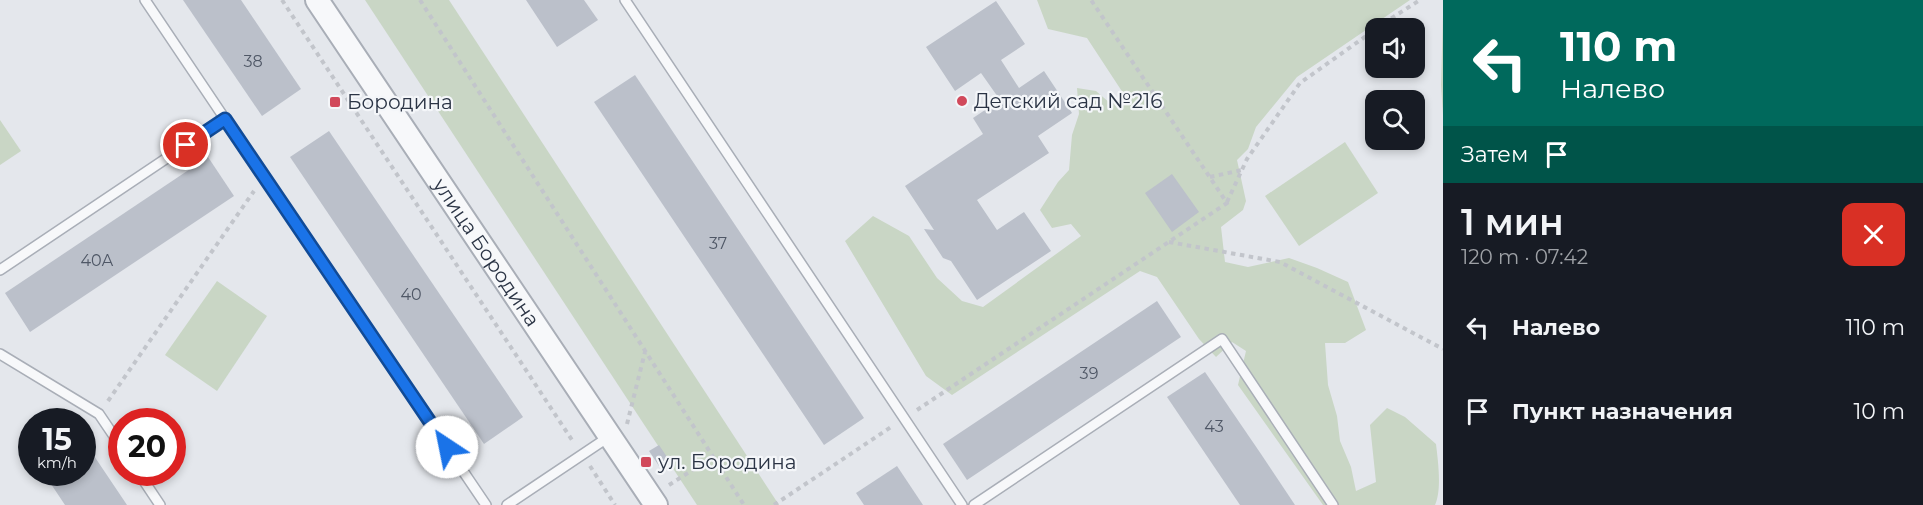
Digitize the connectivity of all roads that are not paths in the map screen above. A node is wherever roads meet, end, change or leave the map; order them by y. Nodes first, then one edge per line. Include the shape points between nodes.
1 (145, 0) edge
2 (317, 0) edge
3 (626, 0) edge
4 (225, 119) junction
5 (0, 270) edge
6 (0, 354) edge
7 (108, 427) edge
8 (615, 444) junction
9 (147, 486) edge
10 (653, 501) edge
11 (159, 505) edge
12 (486, 505) edge
13 (507, 505) edge
14 (962, 505) edge
15 (974, 505) edge
16 (1333, 505) edge

1 - 4 lane
2 - 8 street, улица Бородина
3 - 14 lane
4 - 5 lane
4 - 12 lane
6 - 7 lane via 99,414
8 - 10 street, улица Бородина
8 - 13 lane via 582,454
9 - 11 lane
15 - 16 lane via 1222,339

